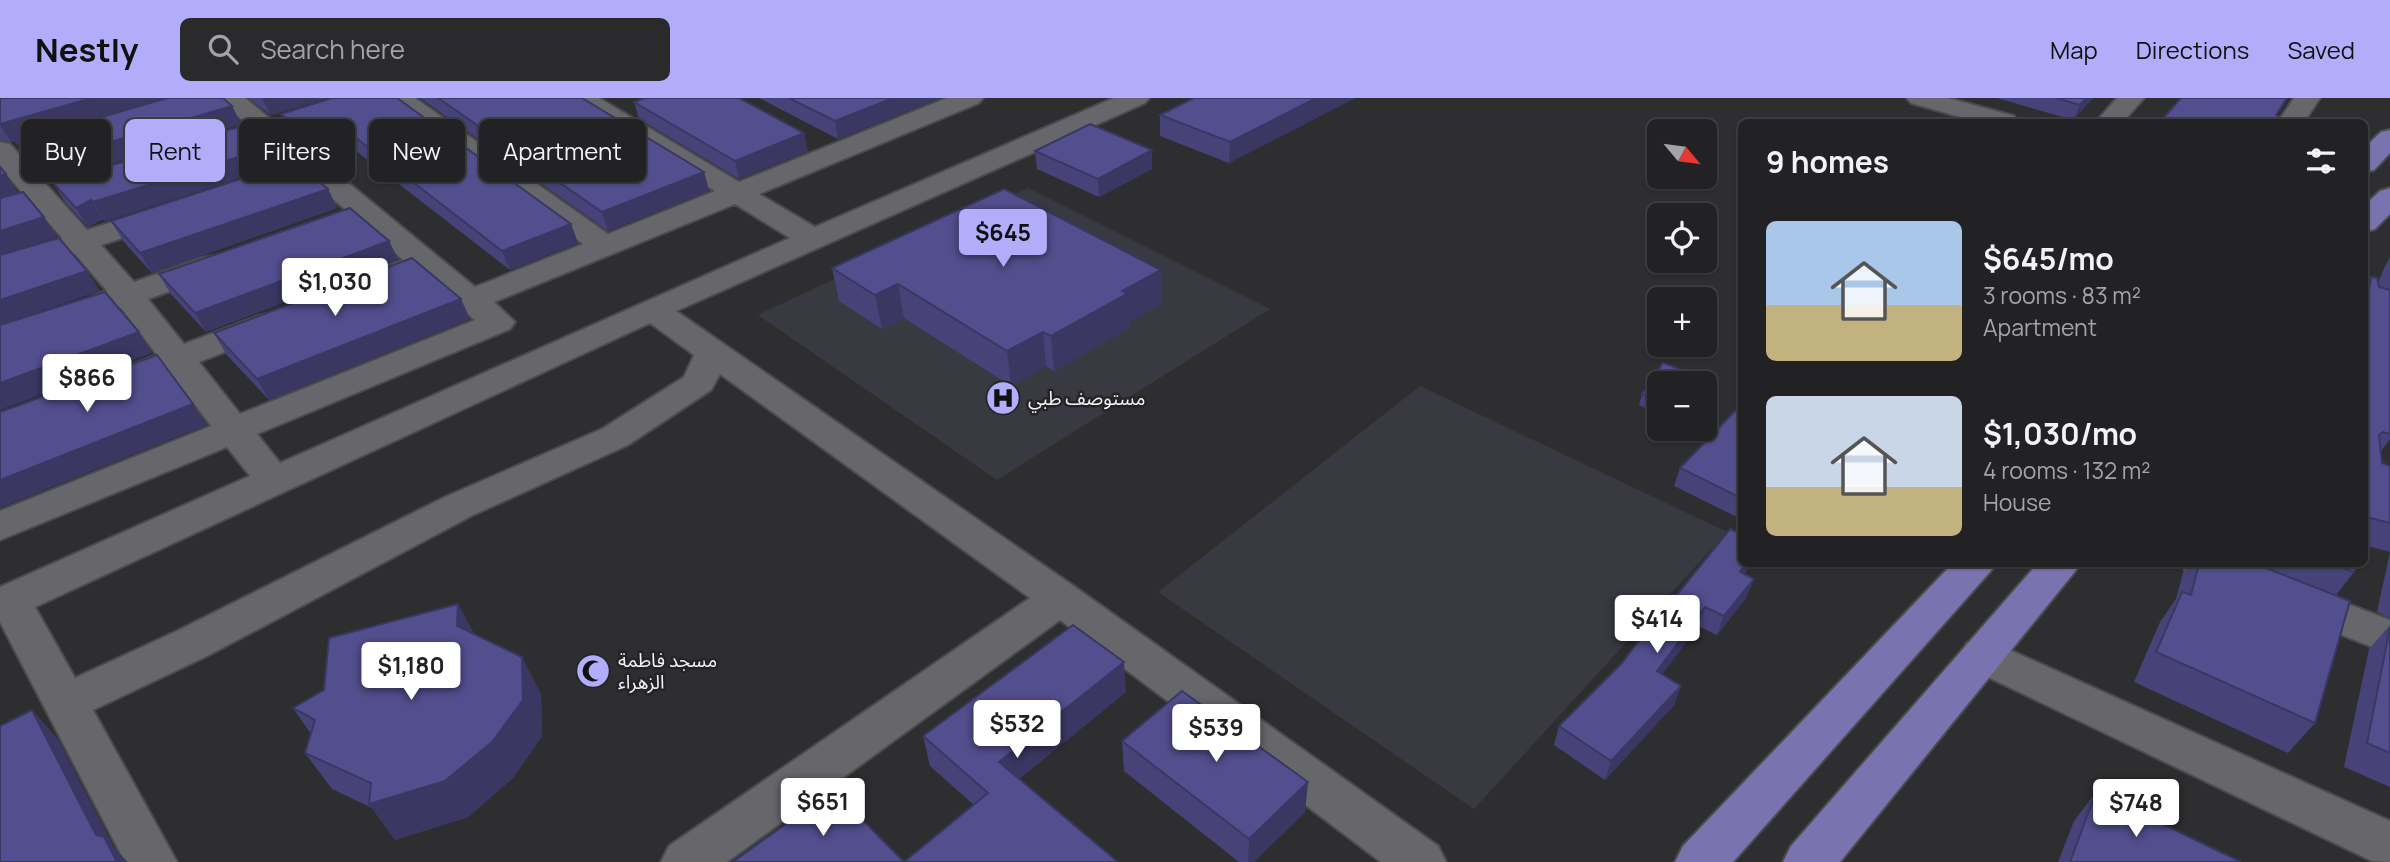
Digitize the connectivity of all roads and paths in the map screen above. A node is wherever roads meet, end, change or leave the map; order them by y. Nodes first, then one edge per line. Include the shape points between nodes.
1 (230, 98) edge
2 (398, 98) edge
3 (581, 98) edge
4 (970, 98) edge
5 (1136, 98) edge
6 (1920, 98) edge
7 (2096, 98) edge
8 (2307, 98) edge
9 (2121, 109) edge
10 (1994, 119) edge
11 (2293, 119) edge
12 (803, 134) edge
13 (2390, 138) edge
14 (8, 153) edge
15 (838, 153) junction
16 (2368, 160) edge
17 (55, 193) junction
18 (739, 193) junction
19 (2390, 197) edge
20 (196, 204) edge
21 (10, 206) edge
22 (2368, 219) edge
23 (815, 240) junction
24 (81, 242) junction
25 (605, 246) junction
26 (246, 254) edge
27 (426, 262) junction
28 (0, 268) edge
29 (128, 295) junction
30 (335, 298) edge
31 (653, 310) junction
32 (485, 311) junction
33 (77, 313) edge
34 (296, 313) edge
35 (712, 352) junction
36 (180, 358) junction
37 (543, 359) junction
38 (90, 392) edge
39 (234, 429) junction
40 (272, 479) junction
41 (0, 526) edge
42 (1973, 567) edge
43 (2057, 567) edge
44 (2210, 567) edge
45 (1060, 598) junction
46 (5, 603) edge
47 (2390, 638) edge
48 (1983, 655) junction
49 (65, 703) junction
50 (2390, 845) edge
51 (144, 860) edge
52 (687, 862) edge
53 (1420, 862) edge
54 (1701, 862) edge
55 (1809, 862) edge

1 - 27 street via 267,128 297,171 350,217
2 - 25 street
3 - 18 street via 622,110
4 - 15 street
5 - 23 street
6 - 10 street
7 - 9 street
8 - 11 street
12 - 15 street
13 - 16 main road
14 - 17 street
15 - 18 street
17 - 21 street
17 - 24 street
18 - 23 street
18 - 25 street
19 - 22 main road
20 - 24 street
23 - 31 street
24 - 28 street
24 - 29 street
25 - 32 street
26 - 29 street
27 - 30 street
27 - 32 street
29 - 33 street
29 - 36 street
31 - 35 street
31 - 37 street
32 - 37 street
32 - 39 street
34 - 36 street
35 - 45 street
35 - 49 street via 699,383 615,437 459,506 193,643
36 - 38 street
36 - 39 street
37 - 40 street
39 - 40 street
39 - 41 street
40 - 46 street
42 - 54 main road
43 - 48 main road
44 - 47 street
45 - 52 street
45 - 53 street
46 - 49 street
48 - 50 street
48 - 55 main road
49 - 51 street

